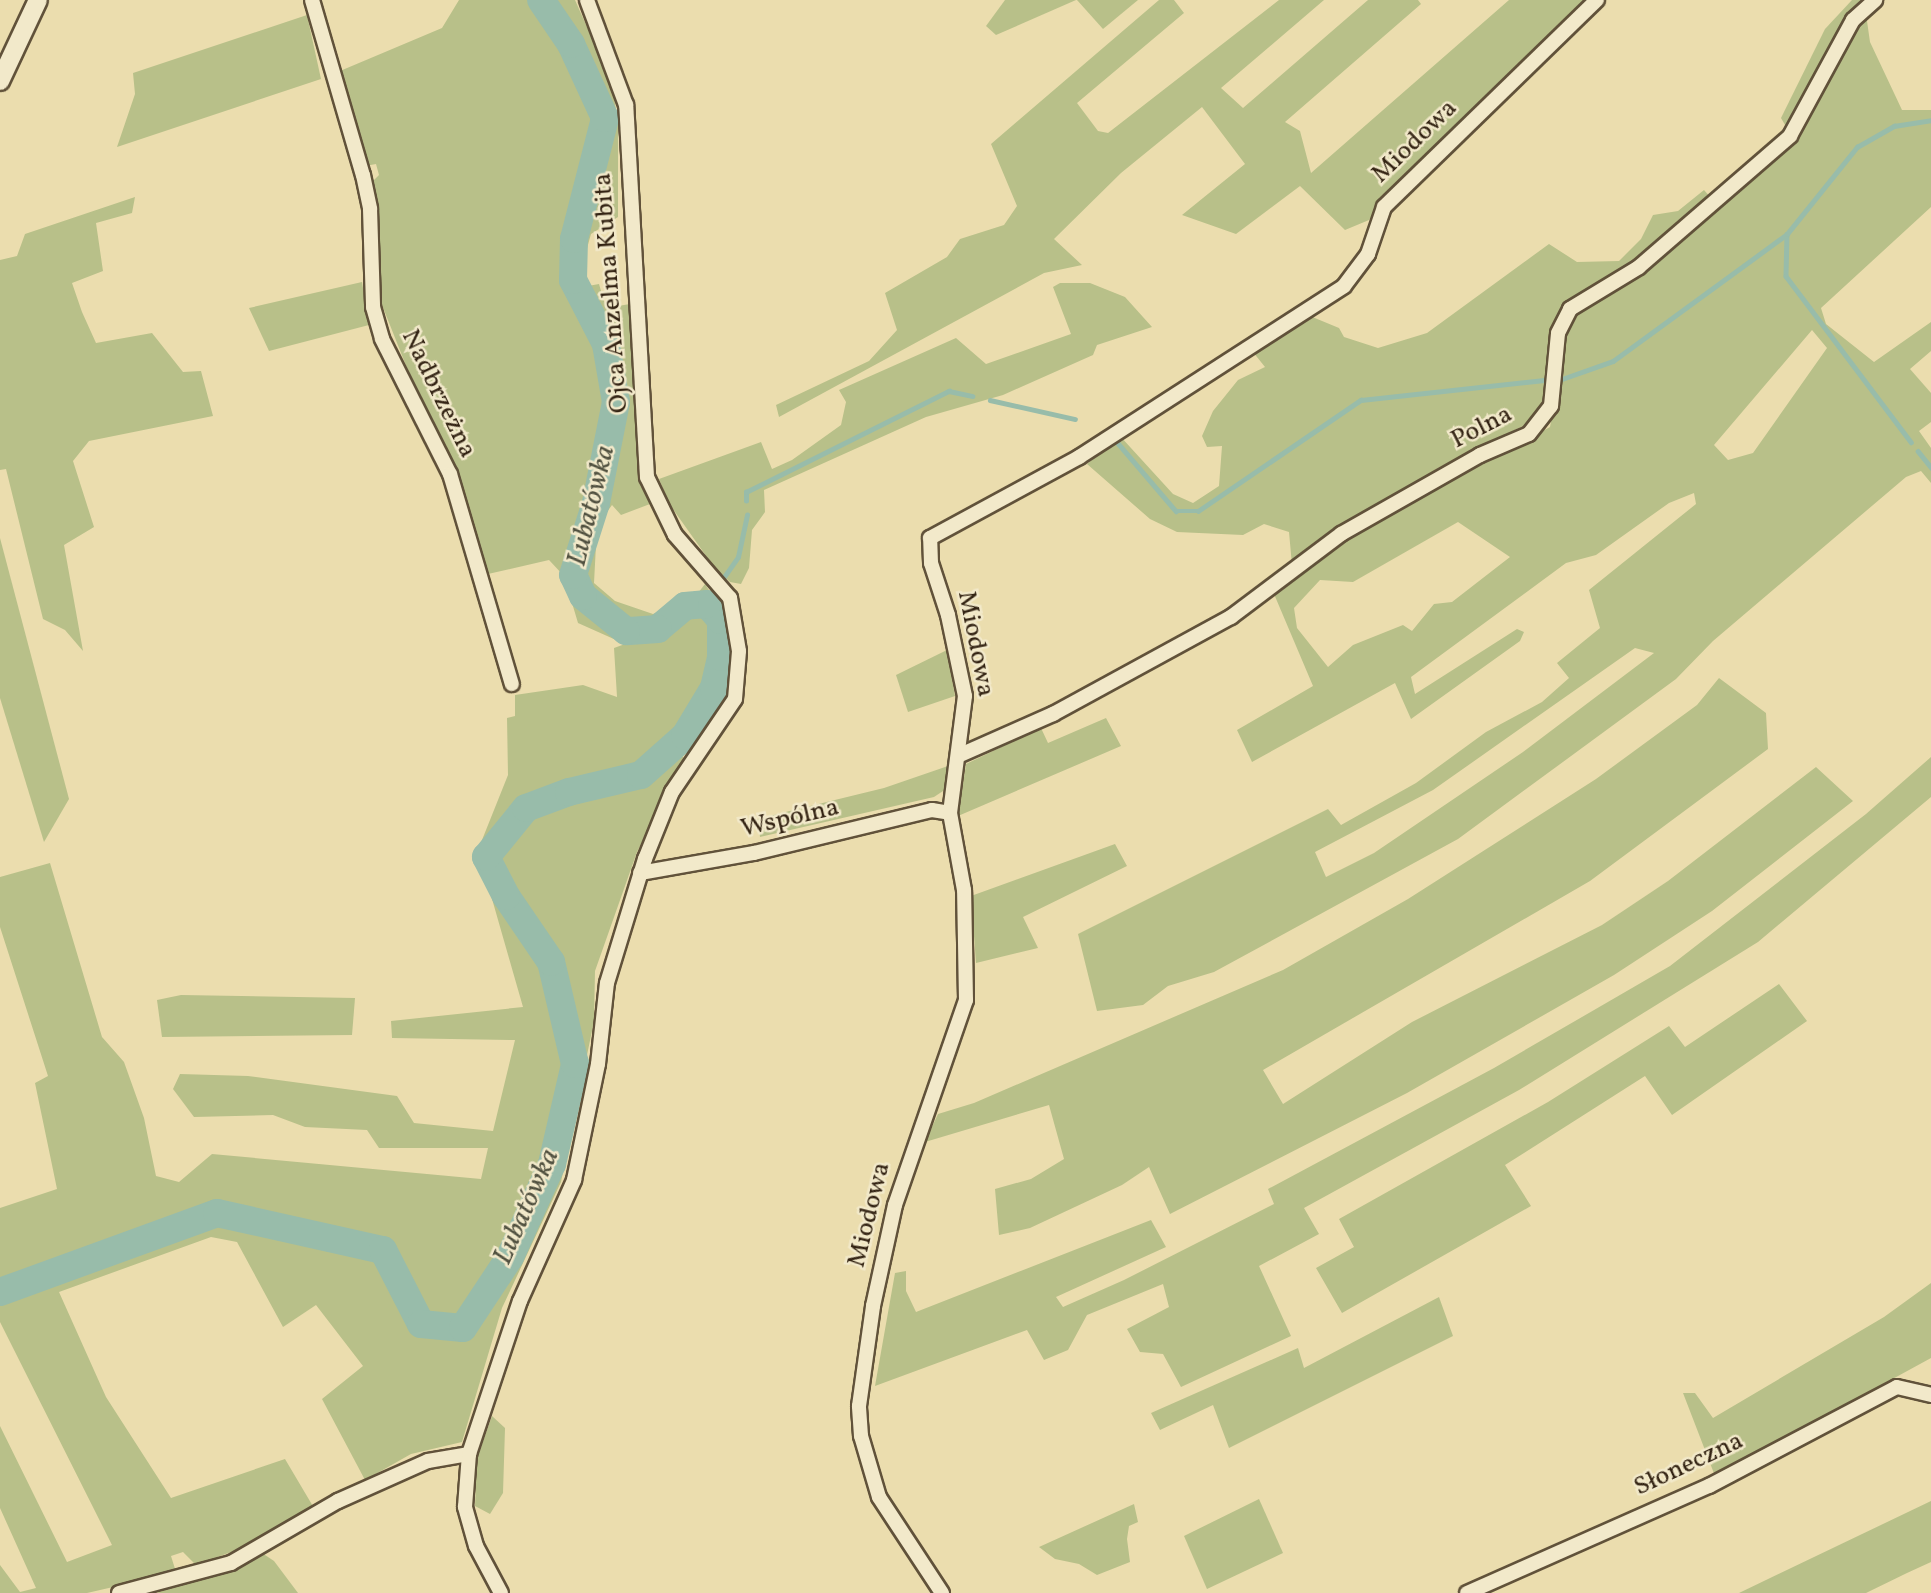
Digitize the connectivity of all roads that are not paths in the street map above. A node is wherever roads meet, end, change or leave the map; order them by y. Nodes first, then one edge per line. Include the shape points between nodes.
1 (38, 0) edge
2 (312, 0) edge
3 (587, 0) edge
4 (1597, 0) edge
5 (1875, 0) edge
6 (0, 81) edge
7 (512, 684) dead end
8 (960, 755) junction
9 (950, 813) junction
10 (640, 873) junction
11 (1931, 1395) edge
12 (469, 1454) junction
13 (119, 1593) edge
14 (501, 1593) edge
15 (942, 1593) edge
16 (1467, 1593) edge

1 - 6 street
2 - 7 street, Nadbrzeżna via 363,175 370,209 373,307 382,339 450,474
3 - 10 street, Ojca Anzelma Kubita via 626,105 647,477 675,535 730,598 739,651 735,699 672,792
4 - 8 street, Miodowa via 1384,207 1368,254 1343,286 1079,457 930,538 931,563 948,615 965,696
5 - 8 street, Polna via 1853,20 1790,136 1639,267 1570,309 1558,333 1551,406 1529,434 1480,455 1341,534 1231,617 1053,714
8 - 9 street, Miodowa
9 - 10 street, Wspólna via 932,810 754,853
9 - 15 street, Miodowa via 964,890 966,1000 895,1205 873,1306 859,1406 866,1459 879,1497
10 - 12 street, Ojca Anzelma Kubita via 607,983 598,1063 575,1180 520,1301
11 - 16 street, Słoneczna via 1897,1387 1709,1486
12 - 13 street via 428,1461 338,1500 231,1563
12 - 14 street, Ojca Anzelma Kubita via 465,1507 476,1546

